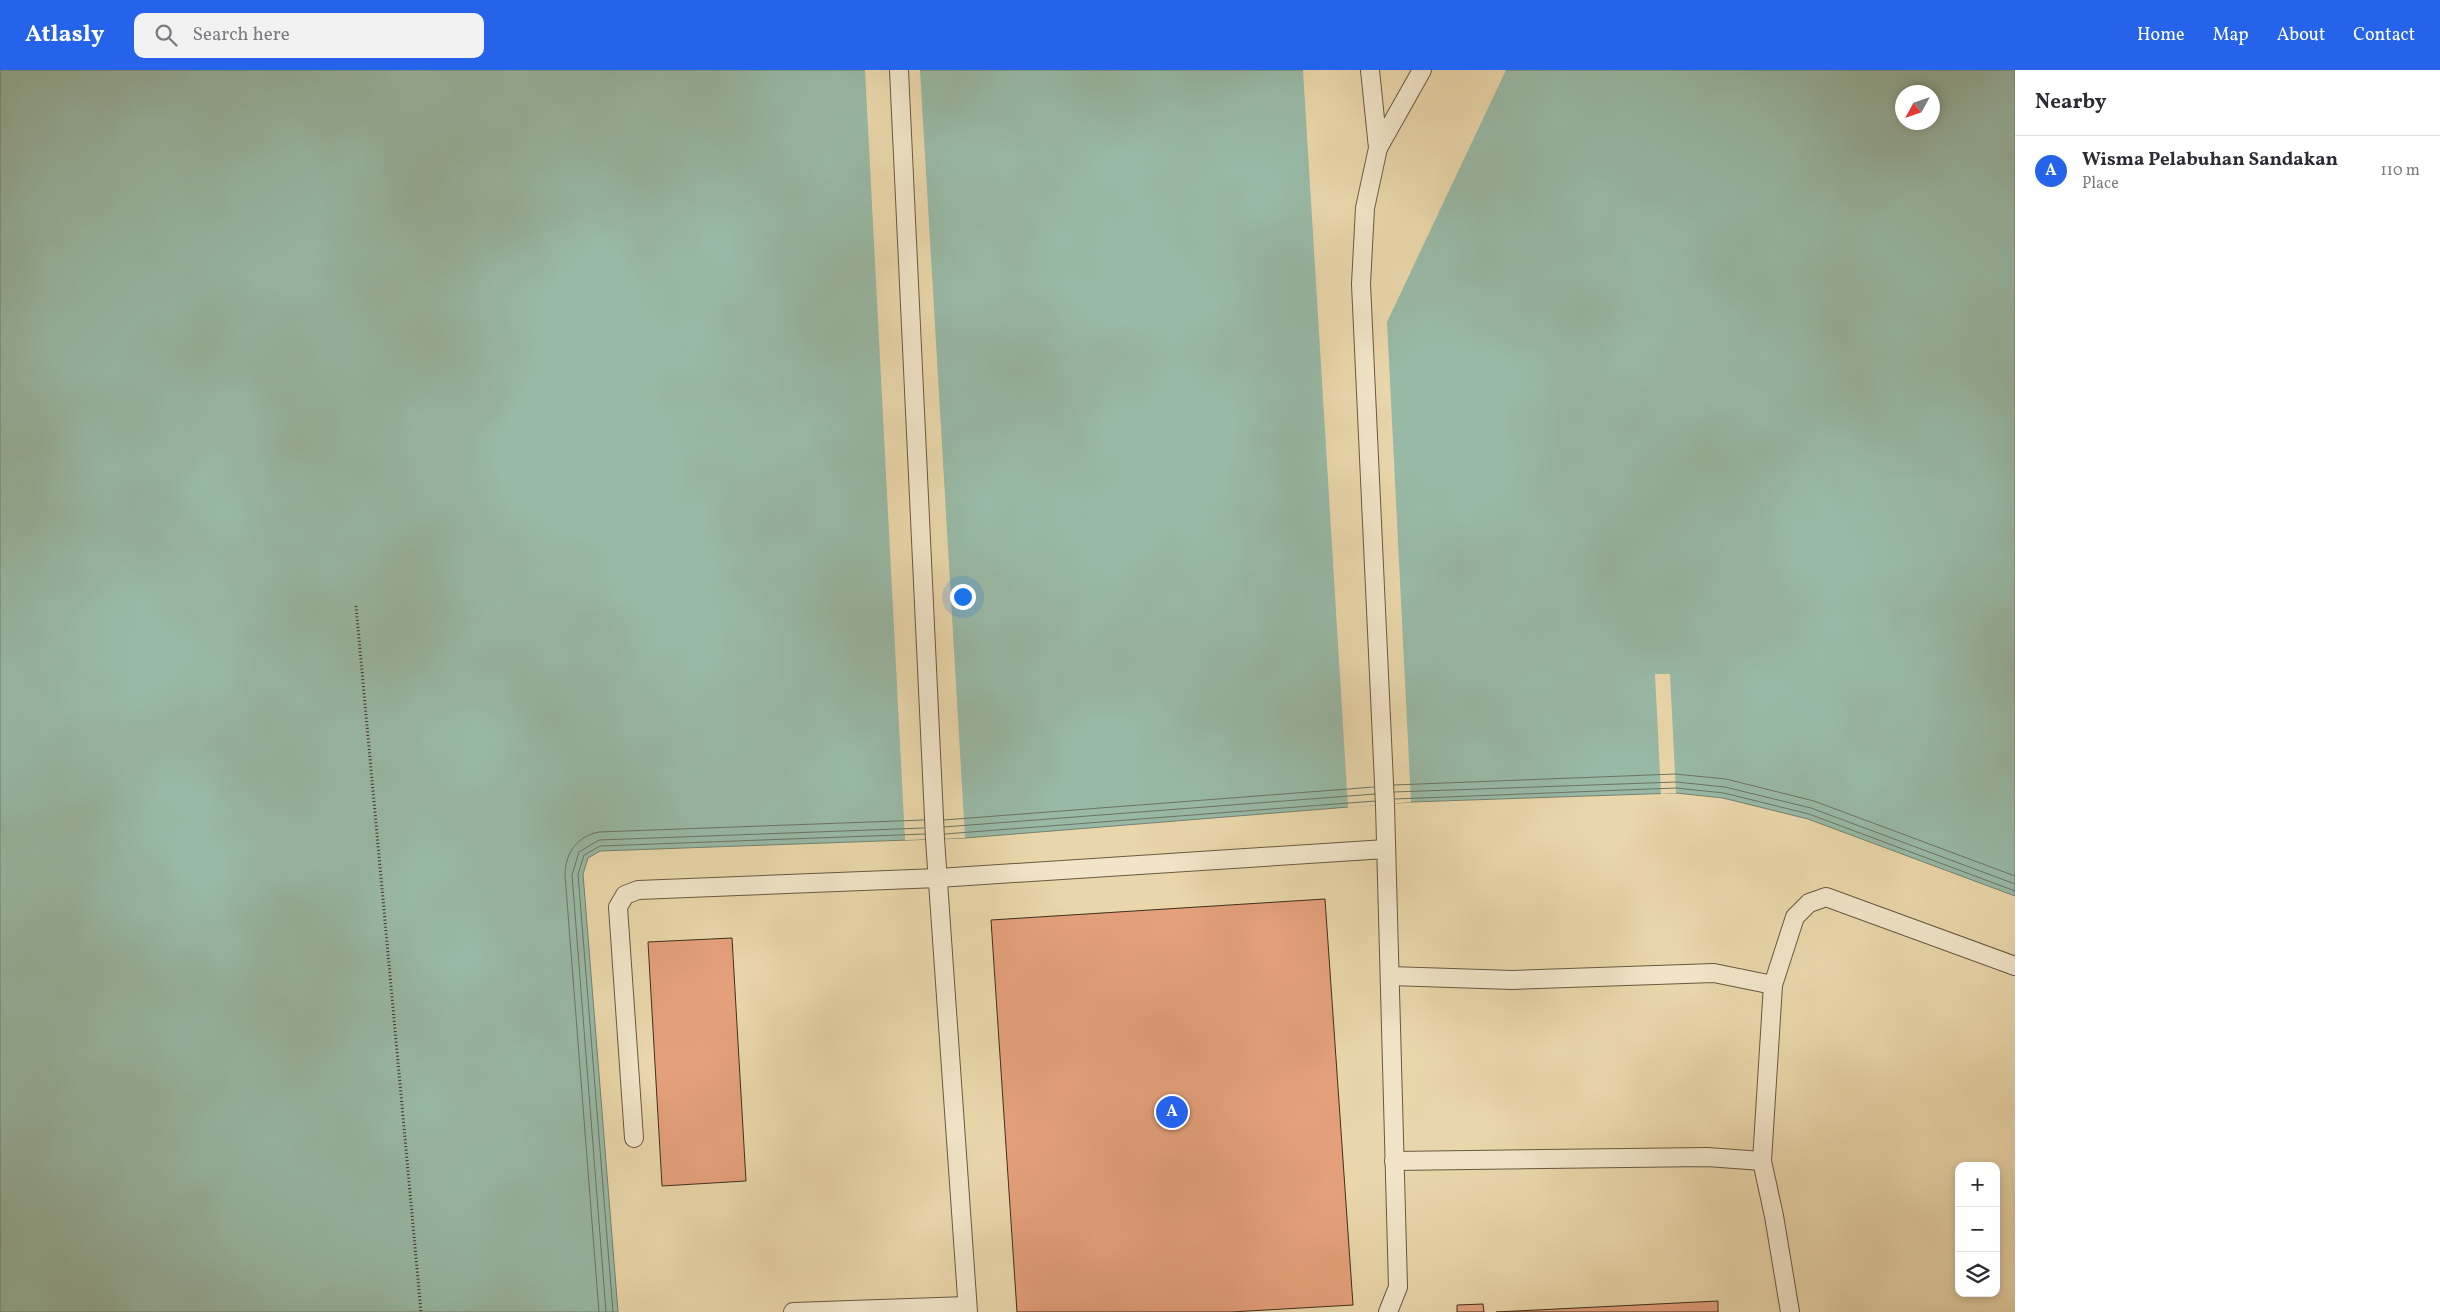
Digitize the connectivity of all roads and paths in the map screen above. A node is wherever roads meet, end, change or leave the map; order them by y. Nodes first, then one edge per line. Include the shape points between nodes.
1 (898, 70) edge
2 (1370, 70) edge
3 (1422, 70) edge
4 (1378, 148) junction
5 (356, 606) dead end
6 (1386, 849) junction
7 (938, 878) junction
8 (2015, 966) edge
9 (1390, 976) junction
10 (1773, 985) junction
11 (634, 1138) dead end
12 (1394, 1161) junction
13 (1762, 1161) junction
14 (968, 1309) edge
15 (421, 1312) edge
16 (793, 1312) edge
17 (1388, 1312) edge
18 (1790, 1312) edge

1 - 7 lane
2 - 4 lane
3 - 4 lane
4 - 6 lane via 1365,208 1361,284
5 - 15 path
6 - 7 lane
6 - 9 lane
7 - 11 lane via 638,890 625,895 618,906
7 - 14 lane
8 - 10 lane via 1826,897 1809,903 1795,917
9 - 10 lane via 1513,980 1714,973
9 - 12 lane
10 - 13 lane
12 - 13 lane via 1708,1157
12 - 17 lane via 1398,1287
13 - 18 lane
14 - 16 lane

